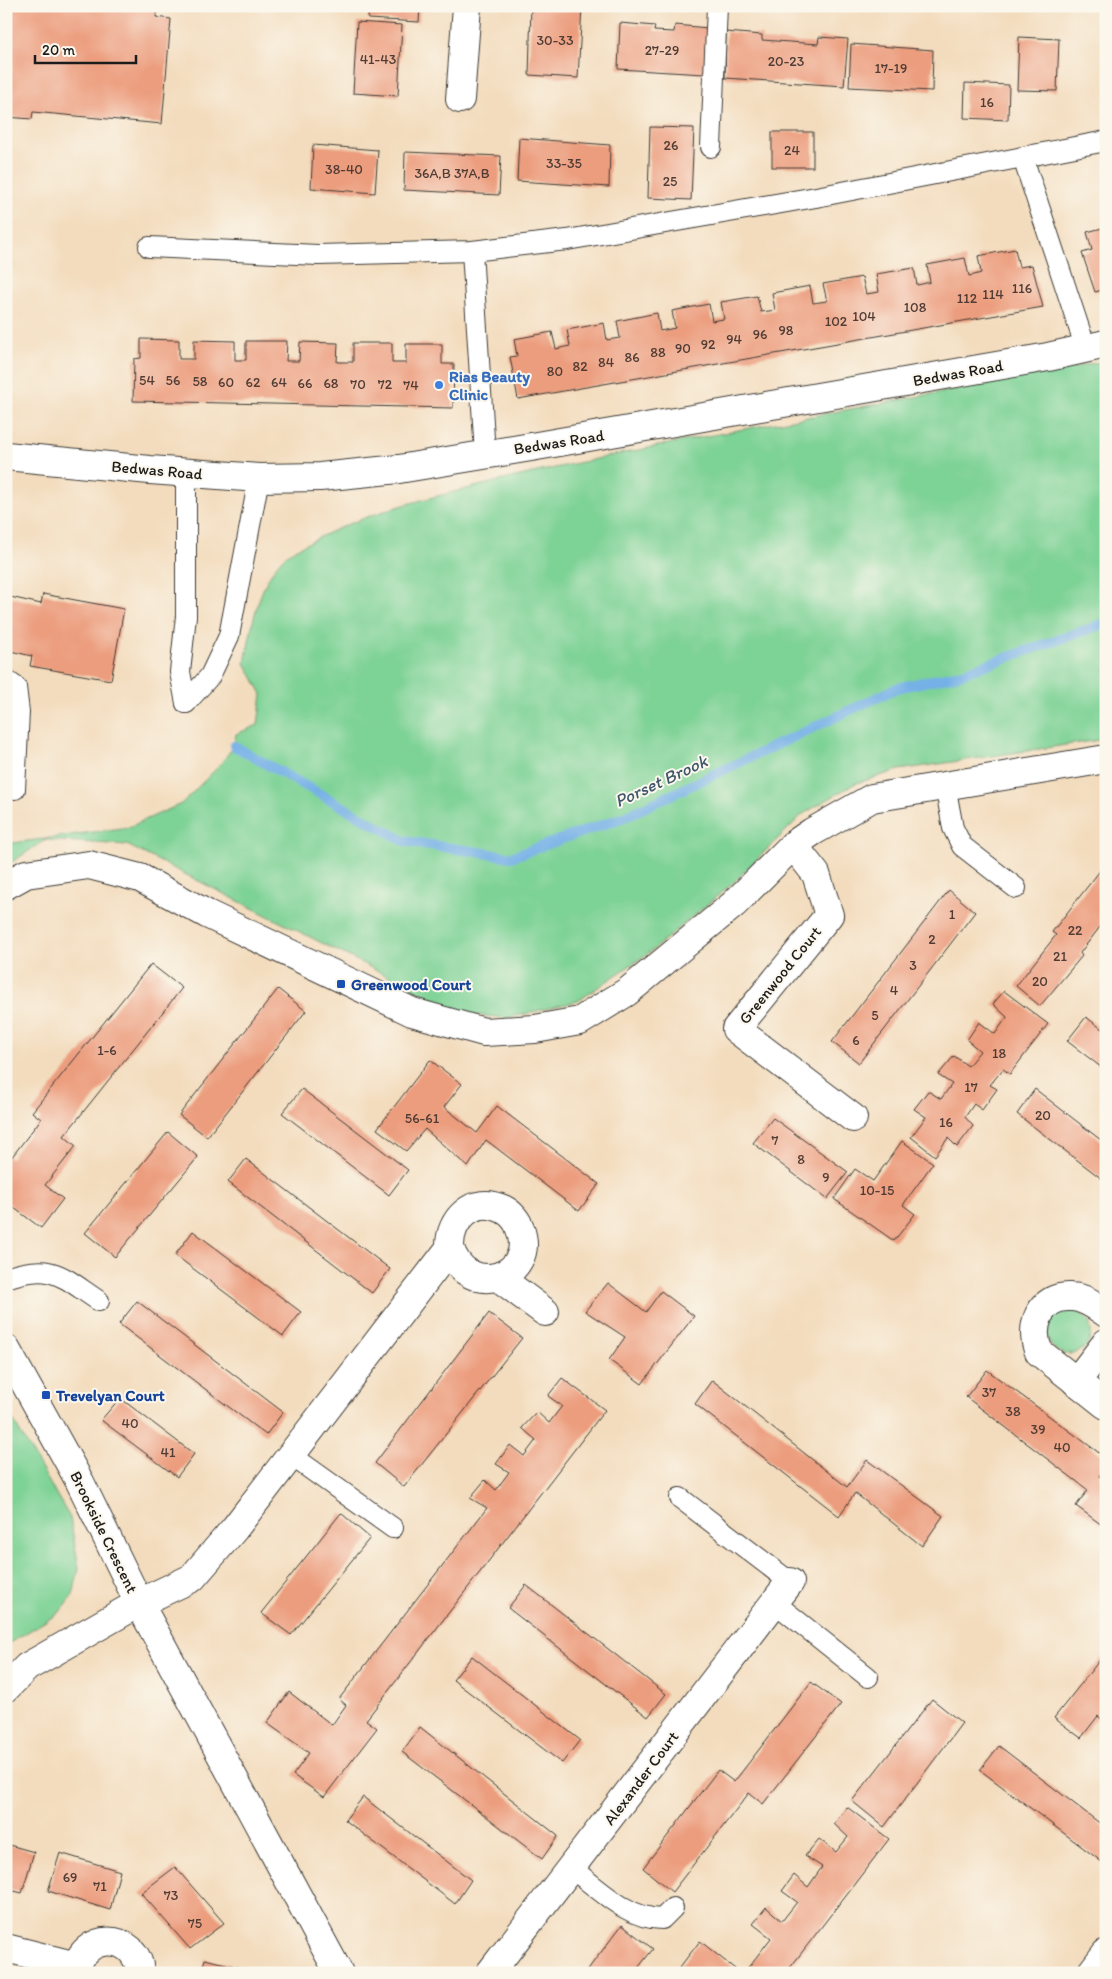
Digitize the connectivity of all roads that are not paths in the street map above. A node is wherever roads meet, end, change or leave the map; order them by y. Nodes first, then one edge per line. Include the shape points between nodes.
1 (467, 6) edge
2 (717, 6) edge
3 (460, 99) dead end
4 (1106, 141) edge
5 (711, 147) dead end
6 (1023, 158) junction
7 (149, 247) dead end
8 (472, 251) junction
9 (1096, 347) edge
10 (485, 454) junction
11 (6, 456) edge
12 (186, 473) junction
13 (259, 478) junction
14 (6, 680) edge
15 (1106, 759) edge
16 (945, 785) junction
17 (15, 789) dead end
18 (794, 845) junction
19 (6, 885) edge
20 (1016, 888) dead end
21 (853, 1118) dead end
22 (450, 1248) junction
23 (498, 1277) junction
24 (6, 1278) edge
25 (99, 1301) dead end
26 (545, 1312) dead end
27 (1106, 1313) edge
28 (1106, 1343) edge
29 (6, 1350) edge
30 (1076, 1382) junction
31 (1106, 1405) edge
32 (292, 1456) junction
33 (680, 1498) dead end
34 (393, 1528) dead end
35 (782, 1593) junction
36 (139, 1603) junction
37 (868, 1677) dead end
38 (6, 1688) edge
39 (571, 1868) junction
40 (673, 1908) dead end
41 (6, 1948) edge
42 (1106, 1953) edge
43 (77, 1969) edge
44 (140, 1973) edge
45 (339, 1973) edge
46 (490, 1973) edge
47 (1091, 1973) edge

1 - 3 street
2 - 5 lane
4 - 6 lane
6 - 8 lane via 567,240
6 - 9 lane
7 - 8 lane via 318,255
8 - 10 lane
9 - 10 street, Bedwas Road
10 - 13 street, Bedwas Road via 379,471 320,477
11 - 12 street, Bedwas Road
12 - 13 street, Bedwas Road
12 - 13 lane via 186,616 180,672 186,703 210,676 229,636
14 - 17 lane via 16,687 19,712
15 - 16 street
16 - 18 street via 872,798
16 - 20 lane via 953,828 962,846
18 - 19 street via 734,904 635,986 580,1021 535,1029 484,1032 412,1012 207,914 140,878 89,866 26,874
18 - 21 street, Greenwood Court via 816,874 830,915 736,1029
22 - 23 street via 454,1259 467,1273 485,1279
22 - 23 street via 452,1231 460,1216 481,1206 504,1209 520,1226 523,1250 518,1262
22 - 32 street
23 - 26 street
24 - 25 lane via 28,1271 56,1272
27 - 30 street via 1084,1299 1070,1297 1056,1299 1037,1317 1033,1328 1039,1352
28 - 30 street
29 - 36 street, Brookside Crescent via 80,1482
30 - 31 street
32 - 34 lane
32 - 36 street via 192,1578
33 - 35 lane
35 - 37 lane
35 - 39 street, Alexander Court
36 - 38 street, Brookside Crescent via 27,1666
36 - 45 street
39 - 40 lane via 633,1913 649,1919 662,1919
39 - 46 street, Alexander Court
41 - 43 street
42 - 47 street
43 - 44 street via 88,1948 97,1943 113,1942 128,1948 136,1956

